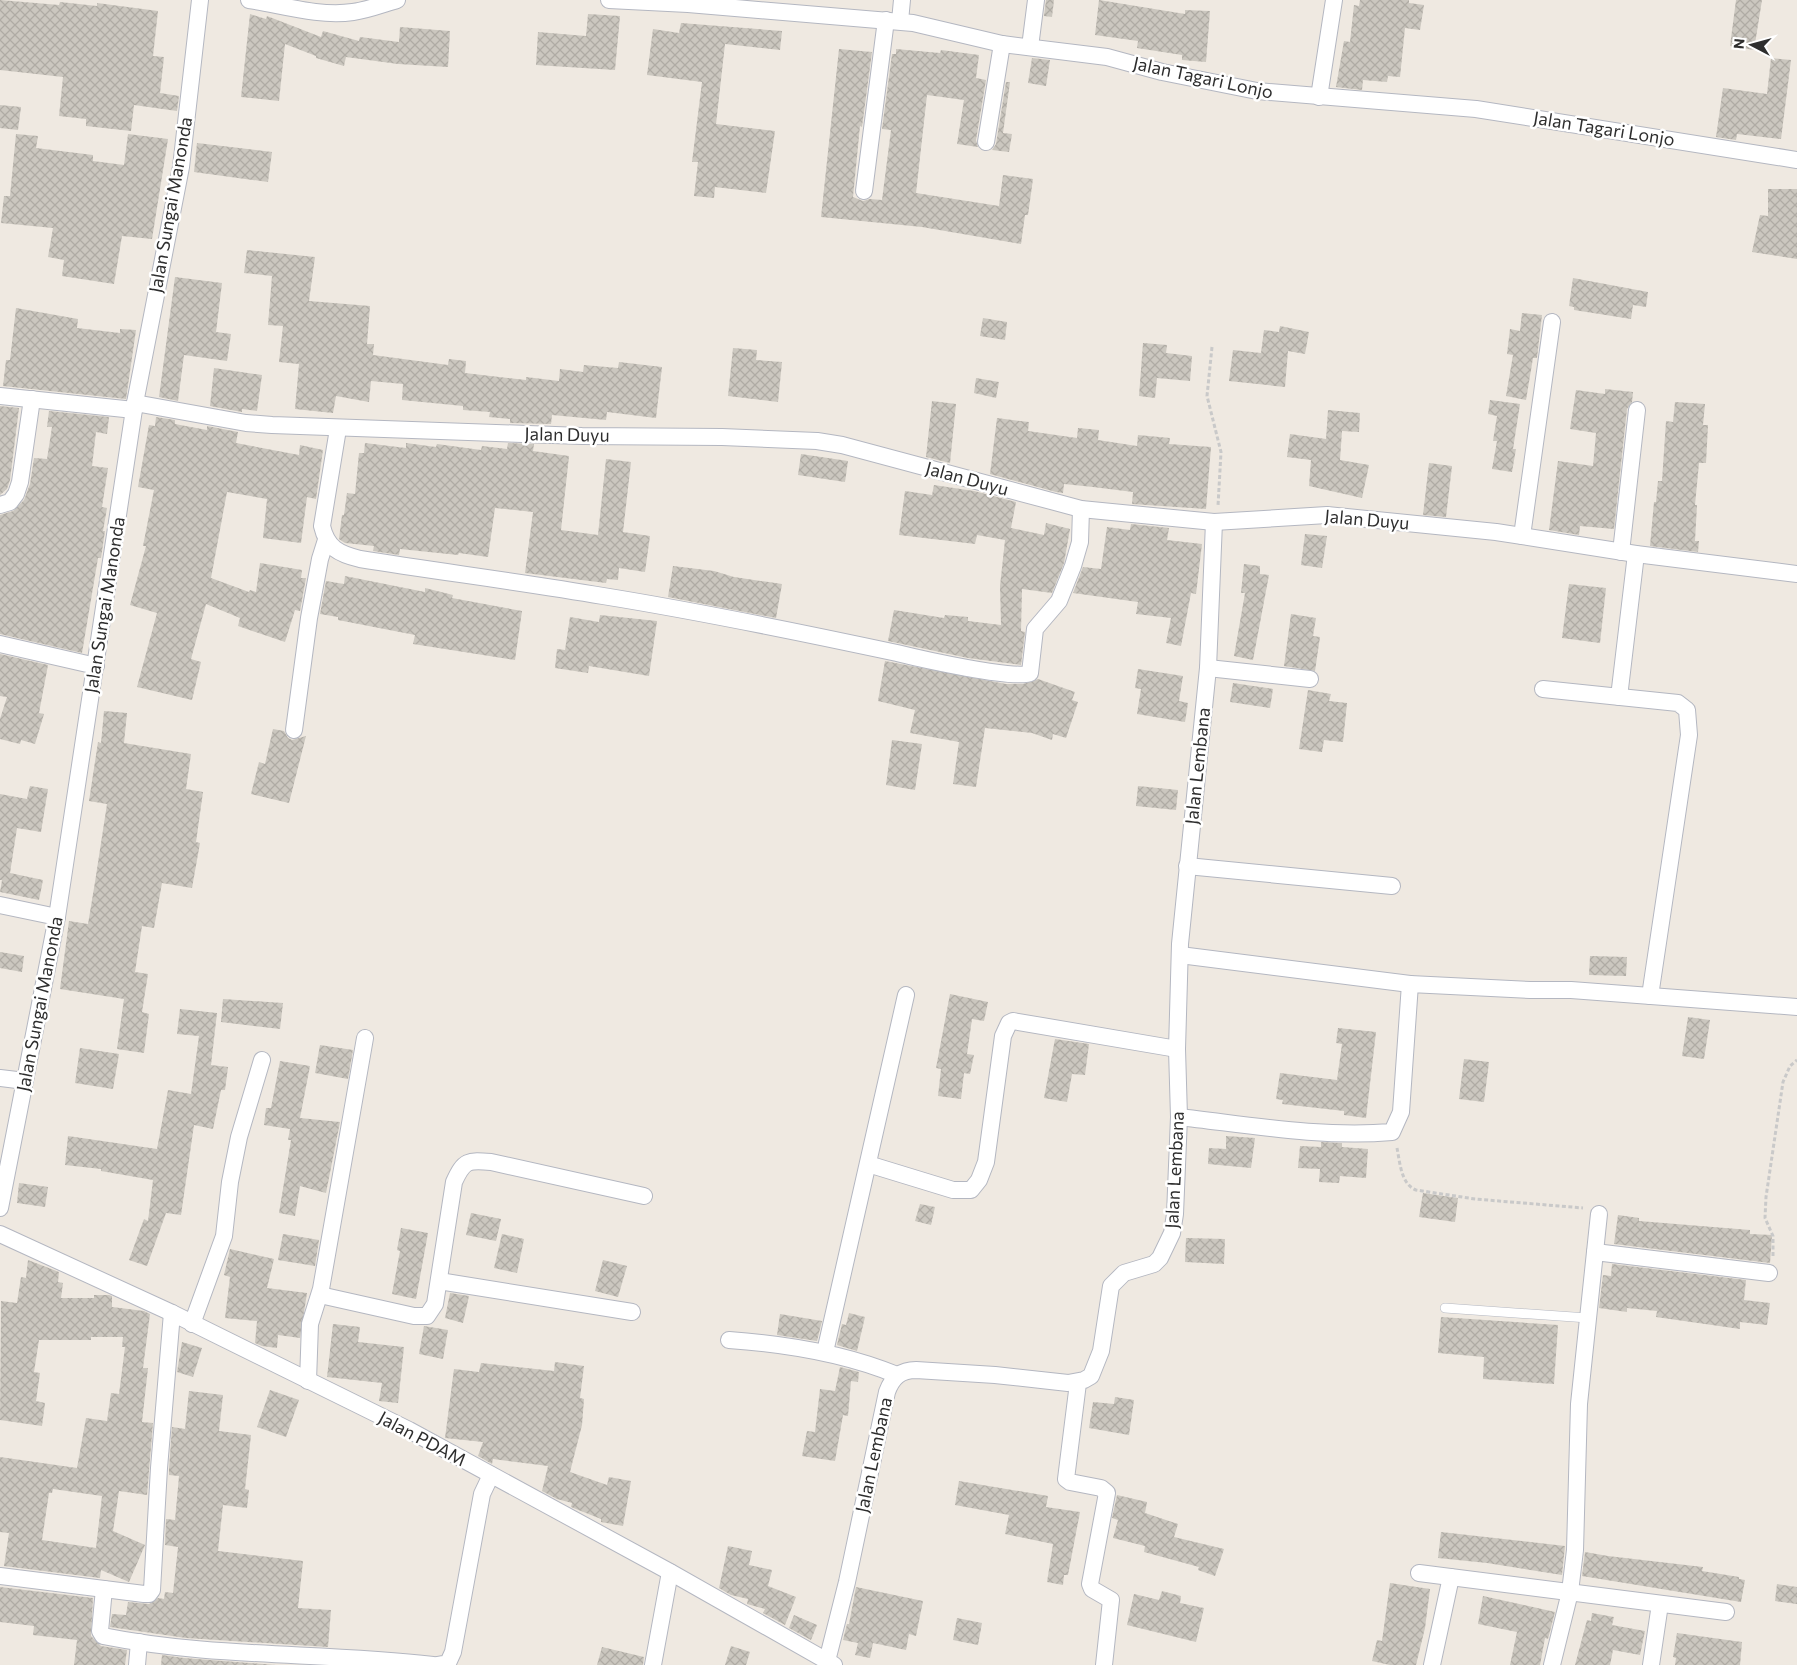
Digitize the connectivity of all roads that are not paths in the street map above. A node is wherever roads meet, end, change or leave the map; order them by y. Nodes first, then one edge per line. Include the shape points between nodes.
1 (200, 0) edge
2 (249, 0) edge
3 (398, 0) edge
4 (609, 0) edge
5 (902, 0) edge
6 (1036, 0) edge
7 (1334, 0) edge
8 (689, 2) edge
9 (803, 7) edge
10 (893, 21) junction
11 (1002, 44) junction
12 (1030, 47) junction
13 (1319, 98) junction
14 (986, 142) dead end
15 (1797, 160) edge
16 (864, 191) dead end
17 (1552, 322) dead end
18 (0, 396) edge
19 (32, 399) junction
20 (135, 407) junction
21 (1637, 410) dead end
22 (338, 429) junction
23 (0, 505) edge
24 (1081, 509) junction
25 (1216, 522) junction
26 (1522, 536) junction
27 (326, 540) junction
28 (1629, 553) junction
29 (1797, 574) edge
30 (0, 644) edge
31 (96, 666) junction
32 (1208, 668) junction
33 (1310, 679) dead end
34 (1542, 689) dead end
35 (1619, 697) junction
36 (294, 730) dead end
37 (1187, 866) junction
38 (1392, 886) dead end
39 (0, 905) edge
40 (57, 917) junction
41 (1180, 955) junction
42 (1410, 984) junction
43 (906, 995) dead end
44 (1650, 996) junction
45 (1797, 1007) edge
46 (365, 1038) dead end
47 (1177, 1049) junction
48 (262, 1060) dead end
49 (0, 1078) edge
50 (26, 1081) junction
51 (1179, 1117) junction
52 (868, 1164) junction
53 (644, 1196) dead end
54 (0, 1208) edge
55 (1599, 1214) road end
56 (0, 1234) edge
57 (1596, 1252) junction
58 (1769, 1273) road end
59 (438, 1281) junction
60 (320, 1294) junction
61 (1445, 1308) dead end
62 (632, 1312) dead end
63 (172, 1313) junction
64 (1588, 1318) junction
65 (192, 1324) junction
66 (729, 1340) dead end
67 (825, 1352) junction
68 (897, 1375) junction
69 (308, 1381) junction
70 (1078, 1383) junction
71 (491, 1475) junction
72 (670, 1572) junction
73 (1419, 1573) dead end
74 (0, 1576) edge
75 (1452, 1577) junction
76 (104, 1589) junction
77 (1570, 1592) junction
78 (1660, 1604) junction
79 (1726, 1612) dead end
80 (139, 1642) junction
81 (441, 1664) edge
82 (829, 1664) edge
83 (136, 1665) edge
84 (654, 1665) edge
85 (1104, 1665) edge
86 (1432, 1665) edge
87 (1552, 1665) edge
88 (1651, 1665) edge

1 - 20 street, Jalan Sungai Manonda via 181,167
2 - 3 street via 343,13
4 - 8 street, Jalan Tagari Lonjo
5 - 10 street
6 - 12 street
7 - 13 street
8 - 9 street, Jalan Tagari Lonjo
9 - 10 street, Jalan Tagari Lonjo
10 - 11 street, Jalan Tagari Lonjo
10 - 16 street
11 - 12 street, Jalan Tagari Lonjo
11 - 14 street
12 - 13 street, Jalan Tagari Lonjo via 1107,57 1241,88
13 - 15 street, Jalan Tagari Lonjo via 1468,108
17 - 26 street
18 - 19 street, Jalan Duyu
19 - 20 street, Jalan Duyu
19 - 23 street via 19,488 10,502
20 - 22 street, Jalan Duyu via 246,423
20 - 31 street, Jalan Sungai Manonda
21 - 28 street
22 - 24 street, Jalan Duyu via 817,441
22 - 27 street via 322,526
24 - 25 street, Jalan Duyu
24 - 27 street via 1080,542 1073,566 1059,601 1035,629 1031,670 1026,676 618,598 360,559 336,551
25 - 26 street, Jalan Duyu via 1327,515
25 - 32 street, Jalan Lembana
26 - 28 street, Jalan Duyu
27 - 36 street via 309,618
28 - 29 street, Jalan Duyu
28 - 35 street
30 - 31 street
31 - 40 street, Jalan Sungai Manonda
32 - 33 street
32 - 37 street, Jalan Lembana
34 - 35 street
35 - 44 street via 1678,703 1687,710 1689,723
37 - 38 street
37 - 41 street, Jalan Lembana
39 - 40 street
40 - 50 street, Jalan Sungai Manonda
41 - 42 street
41 - 47 street, Jalan Lembana
42 - 44 street
42 - 51 street via 1401,1112 1392,1132 1305,1131
43 - 52 street
44 - 45 street
46 - 60 street
47 - 51 street, Jalan Lembana
47 - 52 street via 1013,1021 1003,1036 986,1162 971,1190 953,1190
48 - 65 street via 239,1137 224,1236
49 - 50 street
50 - 54 street, Jalan Sungai Manonda
51 - 70 street, Jalan Lembana via 1171,1238 1154,1264 1124,1273 1111,1286 1101,1351 1091,1376
52 - 67 street
53 - 59 street via 472,1160 461,1167 454,1182
55 - 57 street
56 - 63 street, Jalan PDAM
57 - 58 street
57 - 64 street
59 - 60 street via 434,1304 427,1316 414,1316
59 - 62 street
60 - 69 street via 310,1324
61 - 64 lane
63 - 65 street, Jalan PDAM
63 - 76 street via 153,1586 147,1594
64 - 77 street via 1578,1404 1577,1524
65 - 69 street, Jalan PDAM
66 - 67 street
67 - 68 street
68 - 70 street, Jalan Lembana via 916,1370
68 - 82 street, Jalan Lembana via 887,1392
69 - 71 street, Jalan PDAM via 409,1430
70 - 85 street via 1066,1479 1101,1488 1107,1493 1090,1584 1092,1589 1111,1600
71 - 72 street, Jalan PDAM
71 - 81 street via 482,1494 453,1652
72 - 82 street, Jalan PDAM
72 - 84 street
73 - 75 street
74 - 76 street
75 - 77 street
75 - 86 street
76 - 80 street via 102,1634
77 - 78 street
77 - 87 street
78 - 79 street
78 - 88 street
80 - 81 street via 229,1653
80 - 83 street

